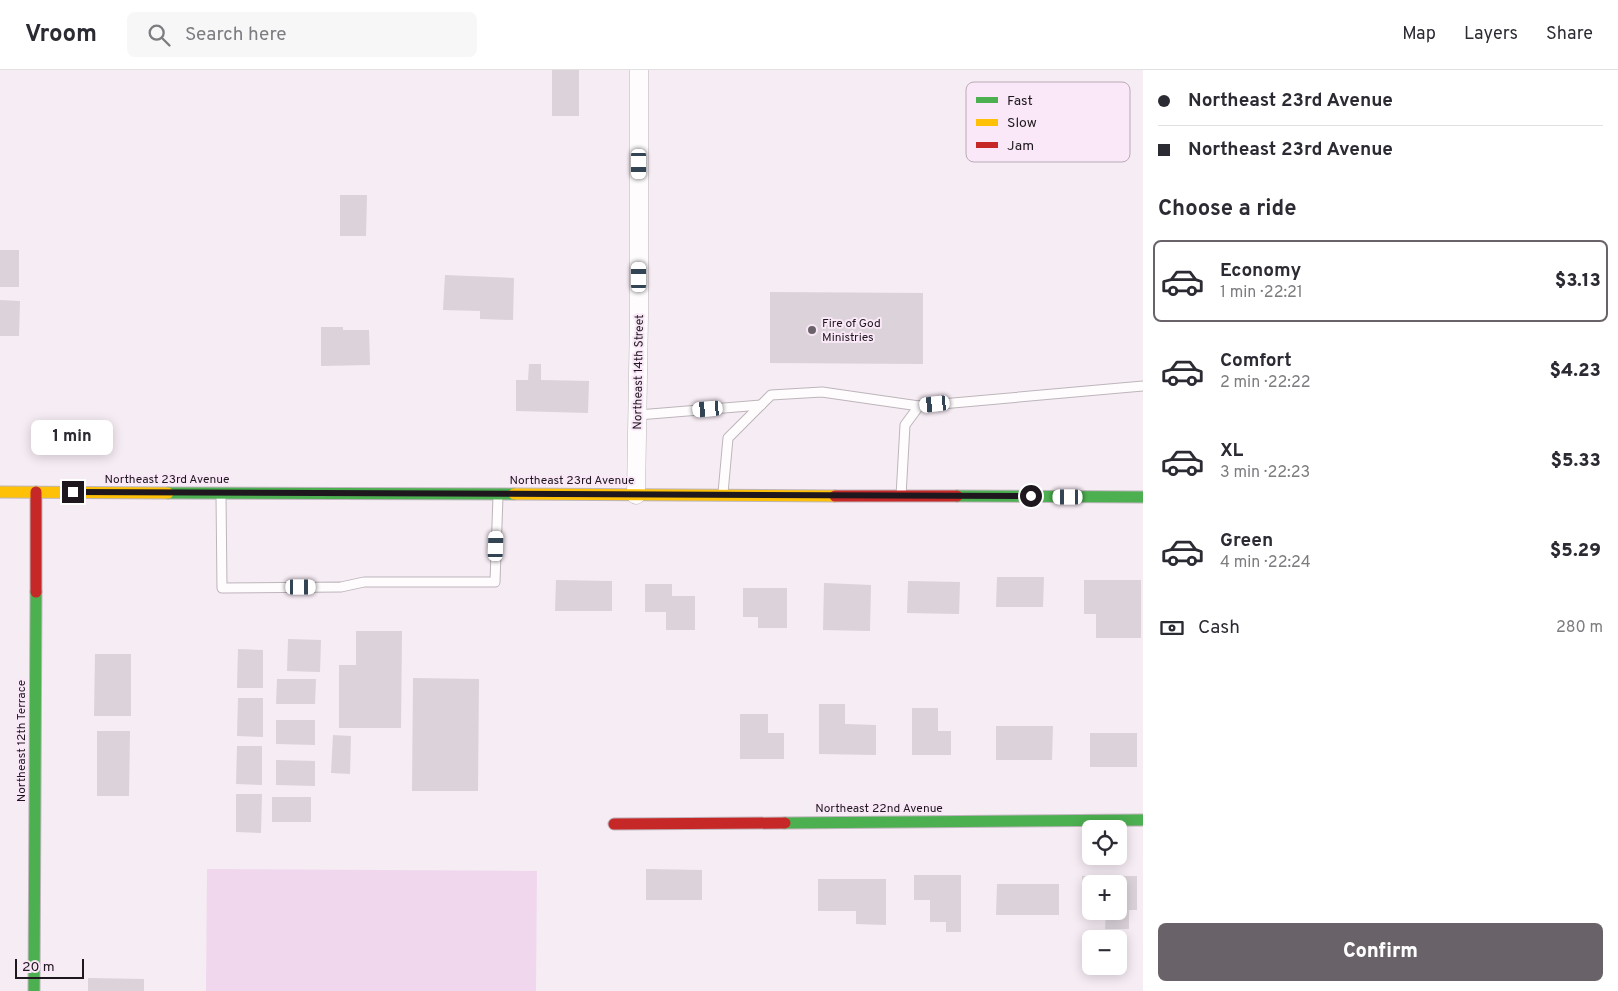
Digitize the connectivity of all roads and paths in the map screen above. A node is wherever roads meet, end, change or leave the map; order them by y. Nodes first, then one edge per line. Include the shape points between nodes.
1 (639, 70) edge
2 (1143, 386) edge
3 (761, 404) junction
4 (919, 406) junction
5 (638, 415) junction
6 (0, 492) edge
7 (36, 492) junction
8 (221, 493) junction
9 (498, 494) junction
10 (636, 494) junction
11 (723, 495) junction
12 (901, 496) junction
13 (1143, 497) edge
14 (1143, 820) edge
15 (614, 824) dead end
16 (34, 991) edge

1 - 5 street, Northeast 14th Street
2 - 4 lane
3 - 4 lane via 771,395 822,392
3 - 5 lane
3 - 11 lane via 728,438
4 - 12 lane via 905,425
5 - 10 street, Northeast 14th Street
6 - 7 main road, Northeast 23rd Avenue
7 - 8 main road, Northeast 23rd Avenue
7 - 16 main road, Northeast 12th Terrace
8 - 9 main road, Northeast 23rd Avenue
8 - 9 lane via 222,588 341,587 364,582 495,582
9 - 10 main road, Northeast 23rd Avenue
10 - 11 main road, Northeast 23rd Avenue
11 - 12 main road, Northeast 23rd Avenue
12 - 13 main road, Northeast 23rd Avenue
14 - 15 main road, Northeast 22nd Avenue

